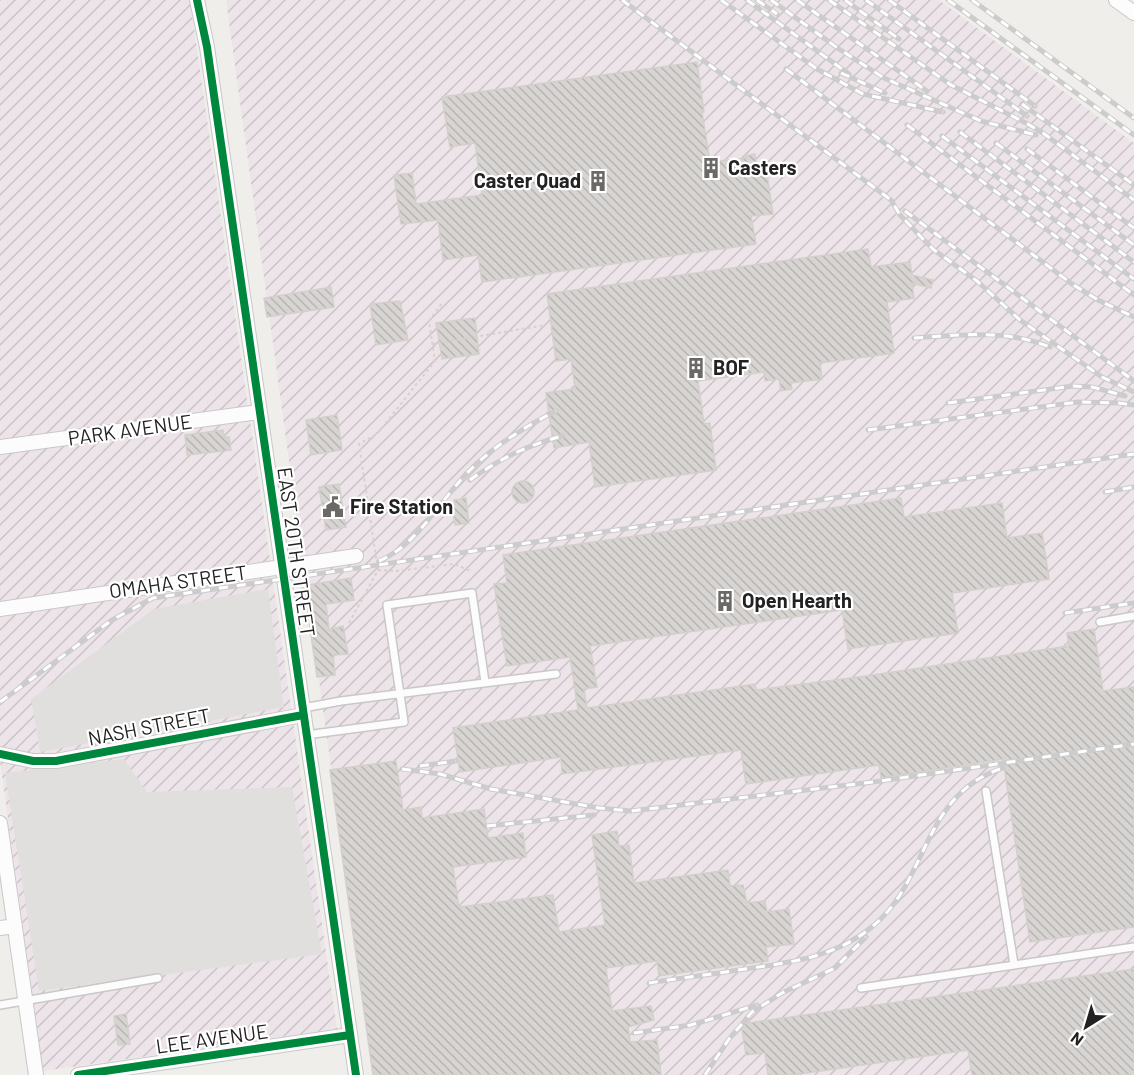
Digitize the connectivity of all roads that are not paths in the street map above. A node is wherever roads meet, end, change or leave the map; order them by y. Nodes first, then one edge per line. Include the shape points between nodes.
1 (199, 0) edge
2 (1116, 0) edge
3 (1134, 13) edge
4 (259, 412) junction
5 (0, 447) edge
6 (356, 556) dead end
7 (282, 567) junction
8 (0, 609) edge
9 (1134, 616) edge
10 (1100, 622) dead end
11 (556, 674) dead end
12 (485, 682) junction
13 (400, 693) junction
14 (303, 711) junction
15 (306, 735) junction
16 (0, 754) edge
17 (986, 791) dead end
18 (0, 823) edge
19 (15, 926) junction
20 (0, 928) edge
21 (1134, 947) edge
22 (1014, 964) junction
23 (158, 978) dead end
24 (861, 988) dead end
25 (26, 1001) junction
26 (0, 1005) edge
27 (350, 1035) junction
28 (36, 1075) edge
29 (78, 1075) edge
30 (356, 1075) edge

1 - 4 street, EAST 20TH STREET
2 - 3 street
4 - 5 street, PARK AVENUE
4 - 7 street, EAST 20TH STREET
6 - 7 street, OMAHA STREET
7 - 8 street, OMAHA STREET
7 - 14 street, EAST 20TH STREET
9 - 10 lane
11 - 12 lane
12 - 13 lane
12 - 13 lane via 472,593 387,605
13 - 14 lane
13 - 15 lane via 404,722
14 - 15 street, EAST 20TH STREET
14 - 16 street, NASH STREET via 56,761
15 - 27 street, EAST 20TH STREET
17 - 22 lane
18 - 19 street
19 - 20 street
19 - 25 street
21 - 22 lane
22 - 24 lane
23 - 25 lane
25 - 26 lane
25 - 28 street
27 - 29 street, LEE AVENUE
27 - 30 street, EAST 20TH STREET

